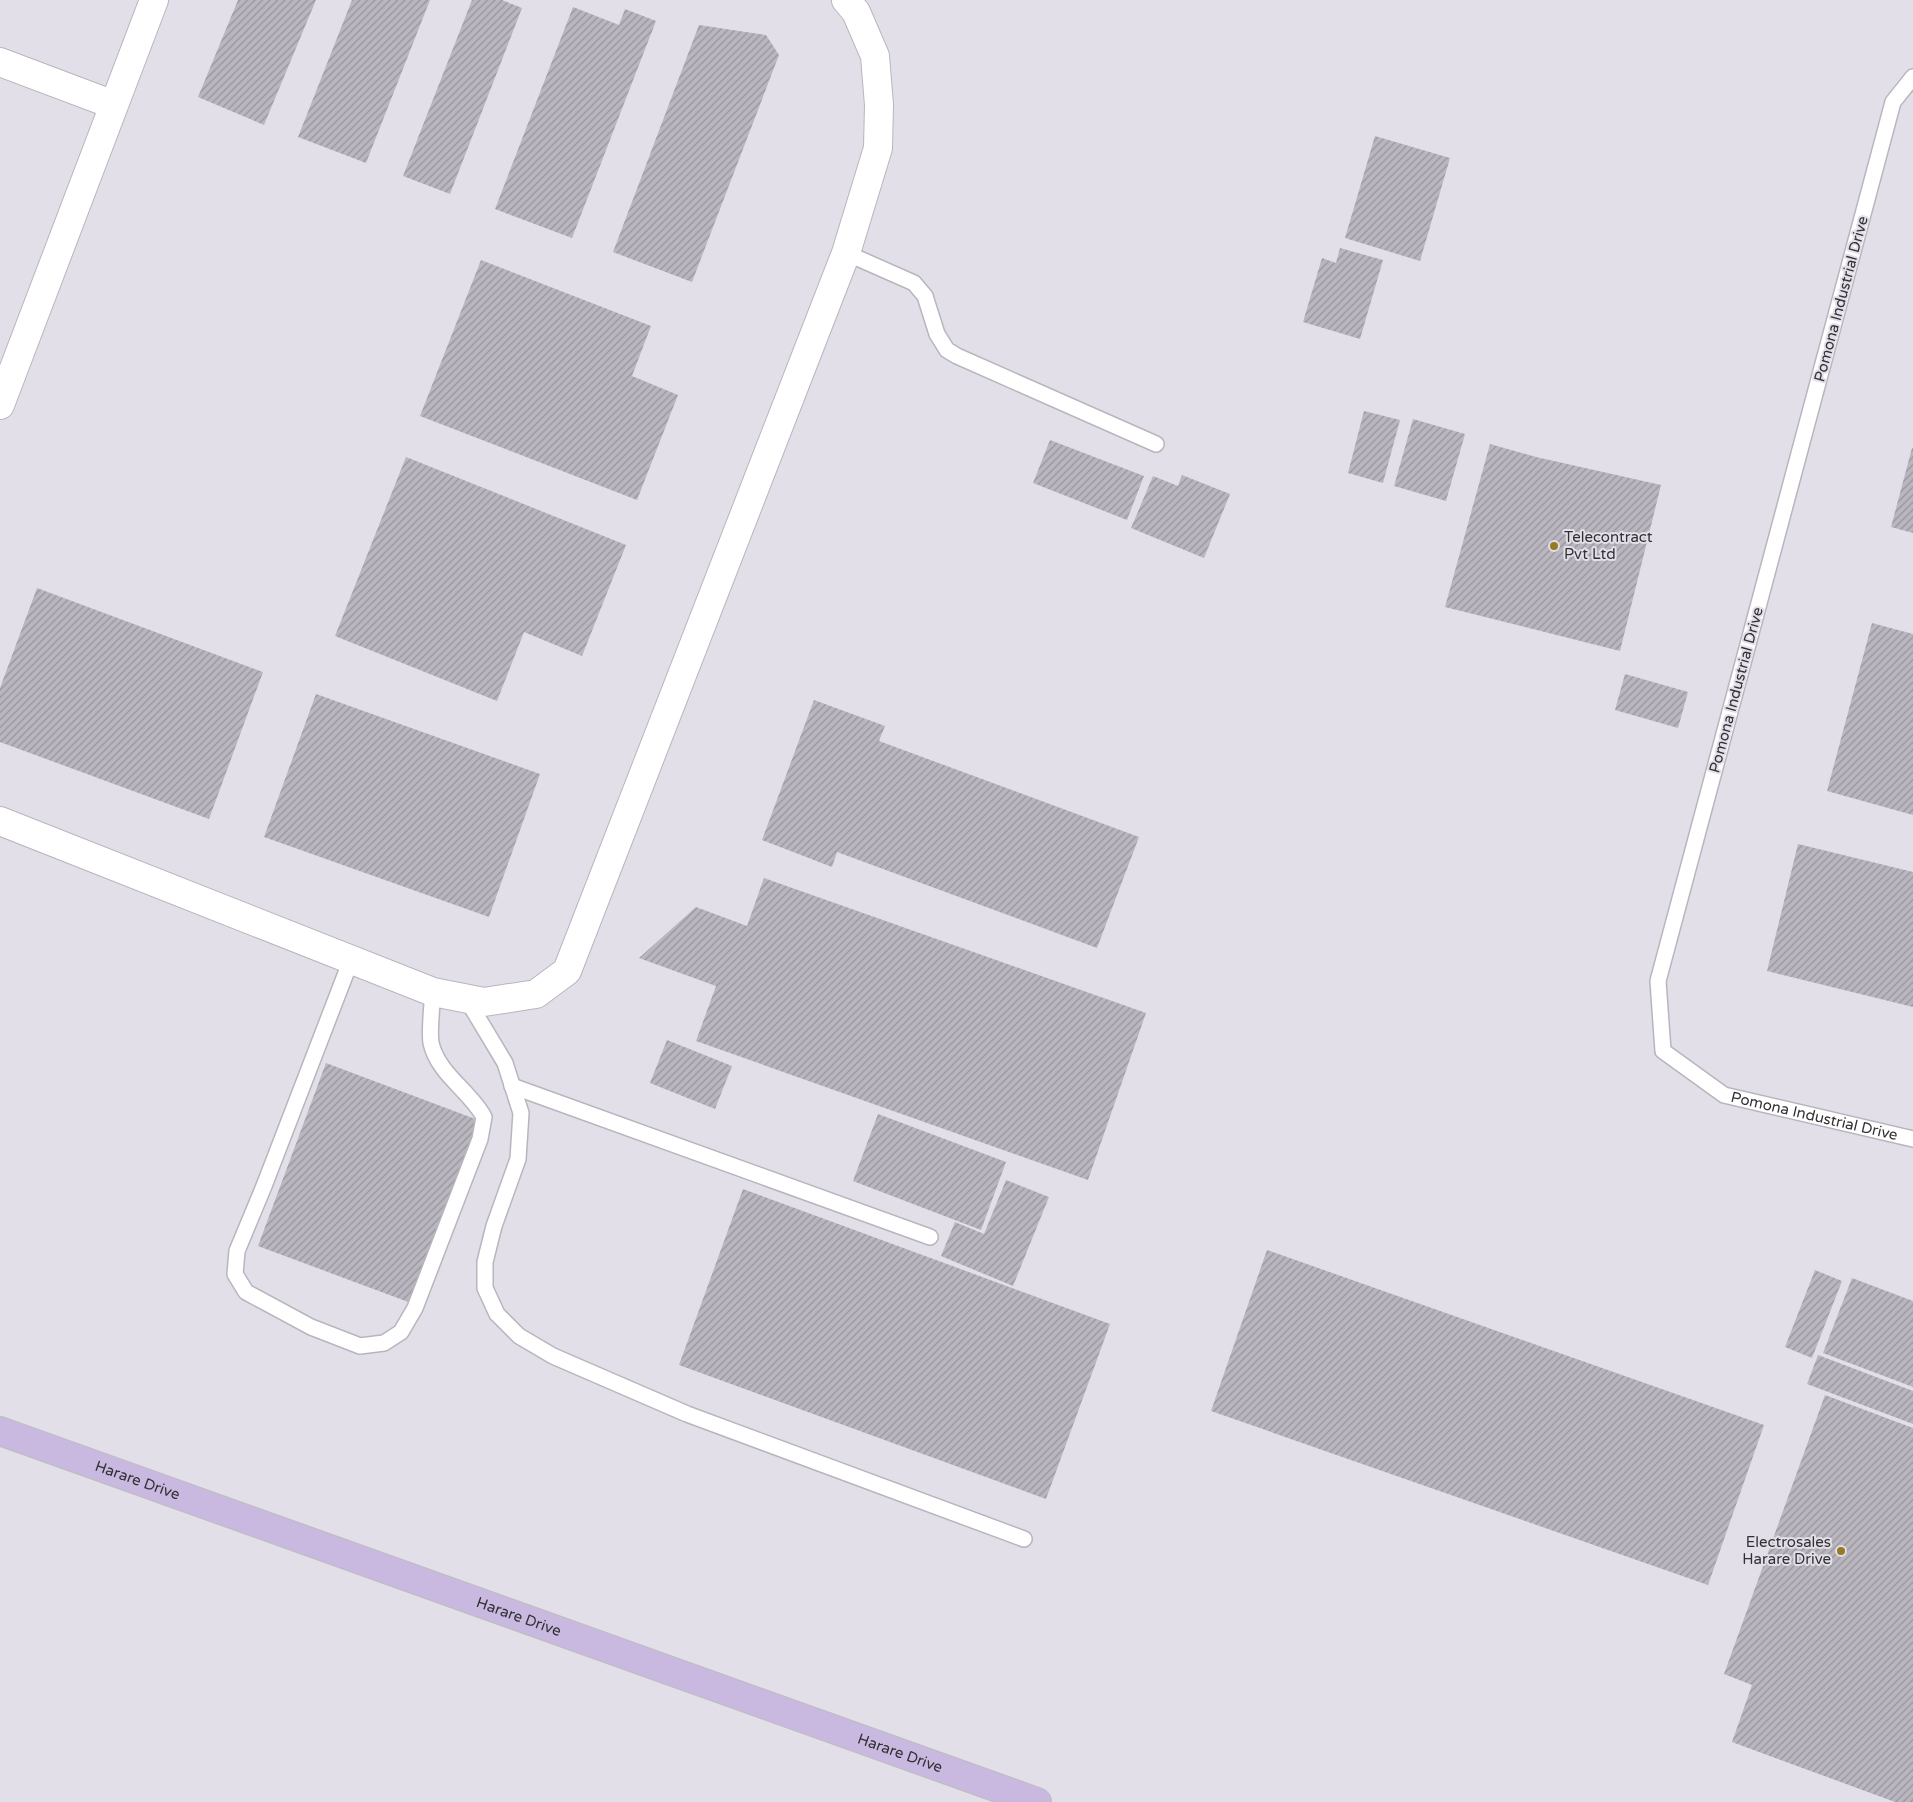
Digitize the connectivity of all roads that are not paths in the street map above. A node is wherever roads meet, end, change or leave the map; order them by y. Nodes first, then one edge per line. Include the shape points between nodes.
1 (154, 0) edge
2 (846, 0) edge
3 (0, 62) edge
4 (1913, 76) edge
5 (114, 105) junction
6 (846, 253) junction
7 (0, 405) edge
8 (1156, 444) dead end
9 (0, 821) edge
10 (351, 960) junction
11 (433, 992) junction
12 (466, 998) junction
13 (512, 1086) junction
14 (1913, 1139) edge
15 (930, 1237) dead end
16 (0, 1431) edge
17 (1024, 1539) dead end
18 (1037, 1802) edge

1 - 5 street
2 - 6 street via 856,12 875,56 879,106 878,148
3 - 5 street
4 - 14 lane, Pomona Industrial Drive via 1893,102 1658,981 1663,1051 1724,1095
5 - 7 street
6 - 8 lane via 914,283 925,296 937,334 947,350
6 - 12 street via 567,971 536,994 484,1002
9 - 10 street
10 - 11 street
10 - 11 lane via 237,1251 235,1274 246,1292 254,1297 311,1327 360,1346 384,1343 401,1332 415,1308 480,1139 484,1117 477,1104 442,1067 431,1042
11 - 12 street
12 - 13 lane via 505,1064
13 - 15 lane
13 - 17 lane via 521,1113 518,1159 494,1226 485,1262 484,1288 498,1314 519,1336 554,1356 687,1414
16 - 18 main road, Harare Drive

